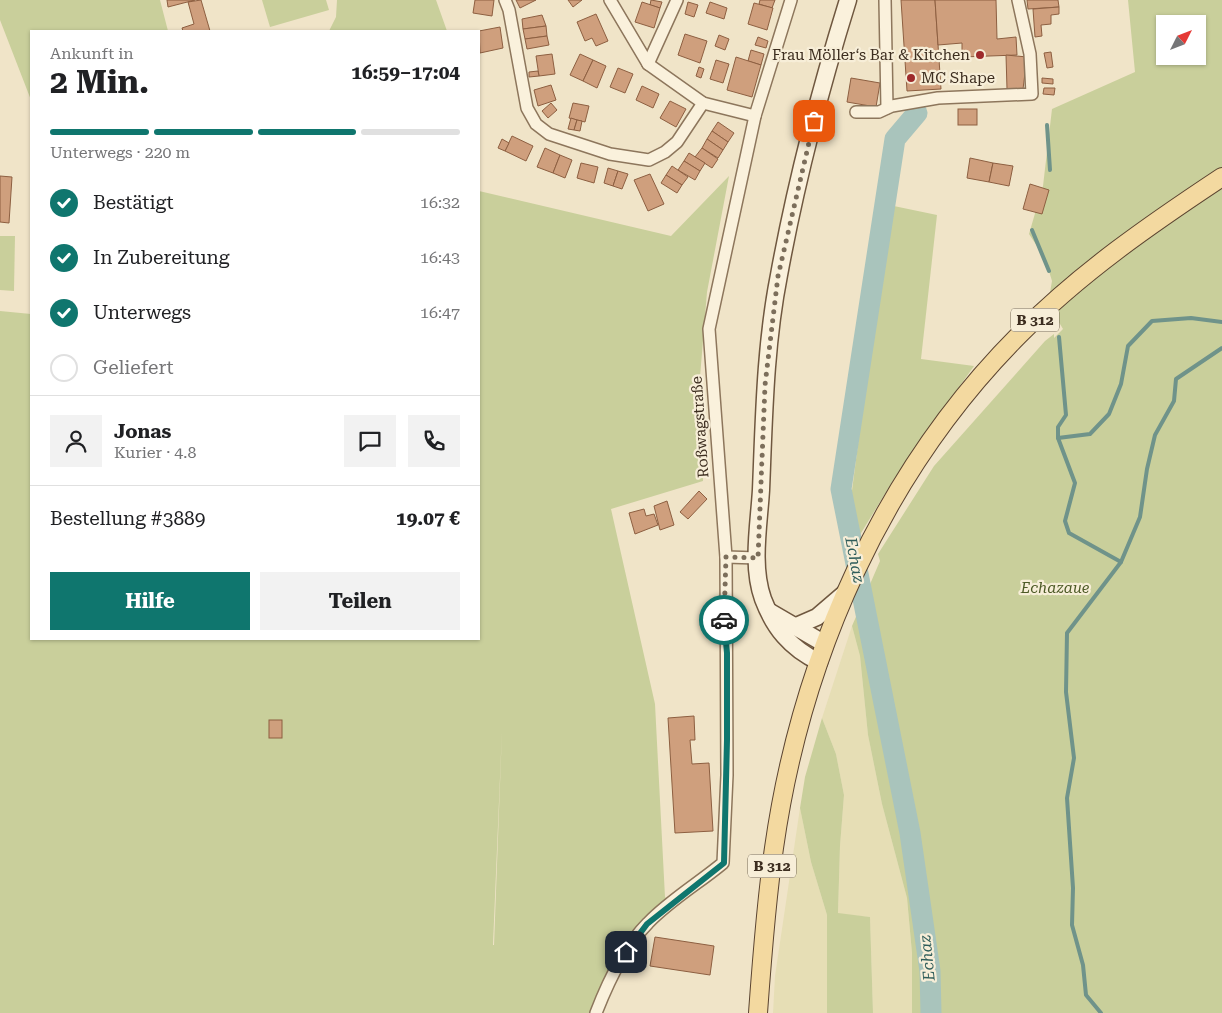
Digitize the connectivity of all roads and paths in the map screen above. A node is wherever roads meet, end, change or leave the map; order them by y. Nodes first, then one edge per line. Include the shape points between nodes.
1 (505, 0) edge
2 (610, 0) edge
3 (678, 0) edge
4 (791, 0) edge
5 (848, 0) edge
6 (885, 0) edge
7 (1018, 0) edge
8 (648, 64) junction
9 (703, 103) junction
10 (887, 108) junction
11 (856, 112) dead end
12 (755, 116) junction
13 (1222, 176) edge
14 (726, 557) junction
15 (758, 558) junction
16 (848, 587) junction
17 (768, 610) junction
18 (794, 627) junction
19 (825, 644) junction
20 (819, 662) junction
21 (596, 1013) edge
22 (758, 1013) edge

1 - 9 street via 527,108 536,124 549,134 610,154 649,160 678,142
2 - 8 street
3 - 8 street
4 - 12 street, Roßwagstraße
5 - 15 main road via 823,82 778,276 765,385
6 - 10 street
7 - 10 street via 1030,54 1032,94 944,98
8 - 9 street
9 - 12 street
10 - 11 street via 879,112
12 - 14 street, Roßwagstraße via 709,329
13 - 16 main road, B 312 via 1117,250 1021,333 958,405 925,450 890,504
14 - 15 street
14 - 21 street, Roßwagstraße via 724,863 647,924 626,952
15 - 17 main road via 760,589
16 - 18 main road via 817,617
16 - 19 main road, B 312
17 - 18 main road
17 - 20 main road via 775,626 790,644
18 - 19 main road
19 - 20 main road, B 312
20 - 22 main road, B 312 via 796,736 774,847

